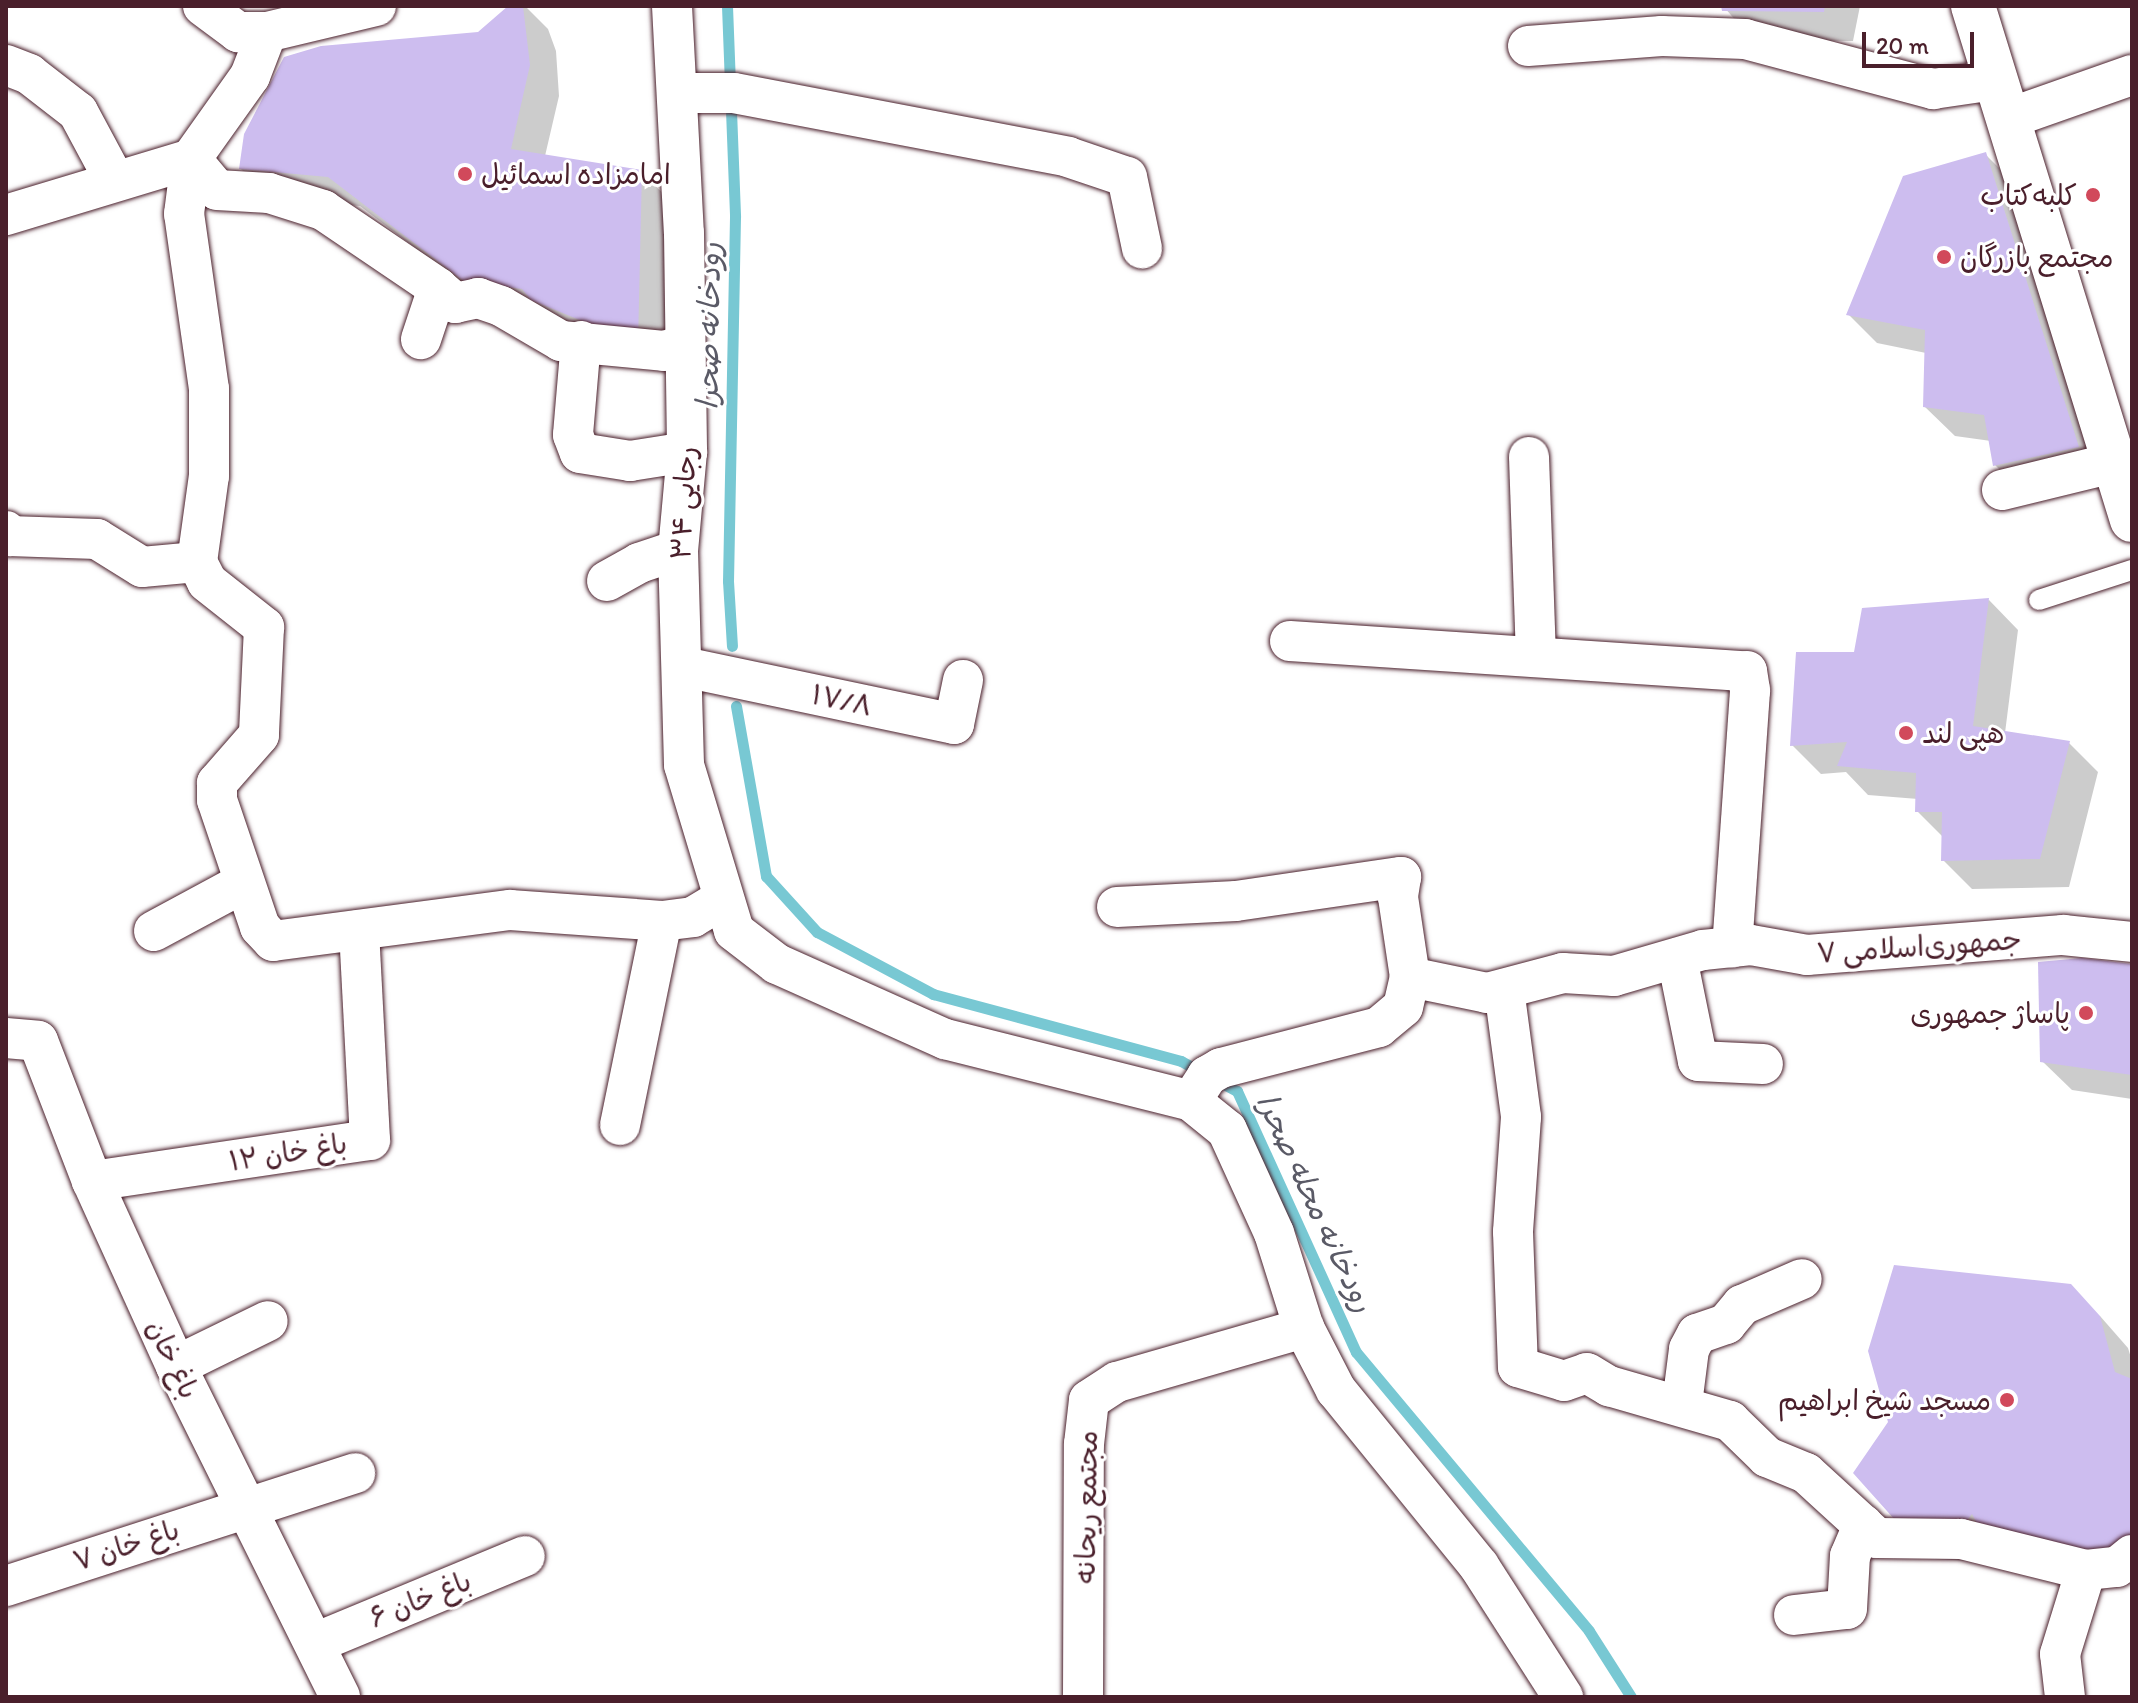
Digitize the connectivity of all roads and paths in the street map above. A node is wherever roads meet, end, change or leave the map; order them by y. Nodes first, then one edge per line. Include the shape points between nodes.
1 (203, 6) edge
2 (376, 6) edge
3 (672, 6) edge
4 (1973, 6) edge
5 (267, 32) junction
6 (1528, 46) dead end
7 (6, 65) edge
8 (2132, 75) edge
9 (681, 93) junction
10 (2000, 100) junction
11 (191, 159) junction
12 (115, 181) junction
13 (6, 215) edge
14 (1142, 248) dead end
15 (438, 288) junction
16 (421, 339) dead end
17 (581, 341) junction
18 (685, 345) junction
19 (687, 452) junction
20 (1529, 457) dead end
21 (2113, 463) junction
22 (2002, 490) dead end
23 (2132, 520) edge
24 (6, 531) edge
25 (678, 550) junction
26 (197, 562) junction
27 (2132, 570) edge
28 (607, 581) dead end
29 (2039, 600) dead end
30 (1290, 641) dead end
31 (1536, 657) junction
32 (684, 667) junction
33 (963, 680) dead end
34 (243, 883) junction
35 (723, 899) junction
36 (1117, 907) dead end
37 (662, 921) junction
38 (359, 930) junction
39 (154, 931) dead end
40 (2132, 942) edge
41 (1732, 947) junction
42 (1677, 958) junction
43 (1410, 977) junction
44 (1504, 989) junction
45 (6, 1038) edge
46 (1763, 1064) dead end
47 (1207, 1082) junction
48 (620, 1125) dead end
49 (92, 1181) junction
50 (1802, 1279) dead end
51 (268, 1321) dead end
52 (1304, 1328) junction
53 (176, 1366) junction
54 (1682, 1404) junction
55 (355, 1473) dead end
56 (247, 1506) junction
57 (1863, 1525) junction
58 (2132, 1555) edge
59 (525, 1556) dead end
60 (2086, 1570) junction
61 (6, 1586) edge
62 (1794, 1615) dead end
63 (315, 1643) junction
64 (340, 1697) edge
65 (1083, 1697) edge
66 (1563, 1697) edge
67 (2065, 1697) edge

1 - 5 street via 238,32
2 - 5 street
3 - 9 street, رجایی ۳۴
4 - 10 street
5 - 11 street via 250,76
6 - 10 street via 1662,36 1745,39 1933,89
7 - 12 street via 29,74 78,112
8 - 10 street
9 - 14 street via 734,93 1068,157 1127,177
9 - 18 street, رجایی ۳۴
10 - 21 street
11 - 12 street
11 - 15 street via 217,190 269,193 323,210
11 - 26 street via 184,214 209,389 209,476
12 - 13 street
15 - 16 street
15 - 17 street via 455,303 478,298 561,341
17 - 18 street via 664,351
17 - 19 street via 573,435 580,453 630,461
18 - 19 street, رجایی ۳۴
19 - 25 street, رجایی ۳۴
20 - 31 street
21 - 22 street
21 - 23 street
24 - 26 street via 9,536 97,539 142,567
25 - 28 street
25 - 32 street, رجایی ۳۴
26 - 34 street via 207,582 264,627 259,735 217,783 228,844
27 - 29 lane
30 - 31 street
31 - 41 street via 1747,671 1750,691
32 - 33 street, ۱۷/۸ via 954,724
32 - 35 street, رجایی ۳۴ via 684,765
34 - 38 street via 260,927 273,941
34 - 39 street
35 - 37 street via 693,917
35 - 47 street, رجایی ۳۴ via 734,931 777,964 945,1039
36 - 43 street via 1236,901 1401,877 1399,909
37 - 38 street via 510,910
37 - 48 street
38 - 49 street, باغ خان ۱۲ via 370,1140
40 - 41 street, جمهوری‌اسلامی ۷ via 2063,935 1807,955 1751,945
41 - 42 street, جمهوری‌اسلامی ۷
42 - 44 street, جمهوری‌اسلامی ۷ via 1614,976 1563,973
42 - 46 street via 1698,1061
43 - 44 street, جمهوری‌اسلامی ۷ via 1487,993
43 - 47 street via 1403,1007 1379,1027
44 - 54 street via 1521,1117 1513,1232 1518,1367 1564,1381 1587,1373 1609,1386
45 - 49 street, باغ خان via 38,1041
47 - 52 street via 1274,1233
49 - 53 street, باغ خان
50 - 54 street via 1742,1305 1726,1324 1697,1334 1689,1349
51 - 53 street
52 - 65 street, مجتمع ریحانه via 1117,1382 1089,1400 1084,1444
52 - 66 street via 1336,1390 1479,1566
53 - 56 street, باغ خان
54 - 57 street via 1730,1421 1767,1457 1806,1473
55 - 56 street, باغ خان ۷
56 - 61 street, باغ خان ۷
56 - 63 street, باغ خان
57 - 60 street via 1877,1538 1961,1539
57 - 62 street via 1850,1556 1847,1609
58 - 60 street via 2117,1567
59 - 63 street, باغ خان ۶
60 - 67 street via 2060,1654
63 - 64 street, باغ خان

